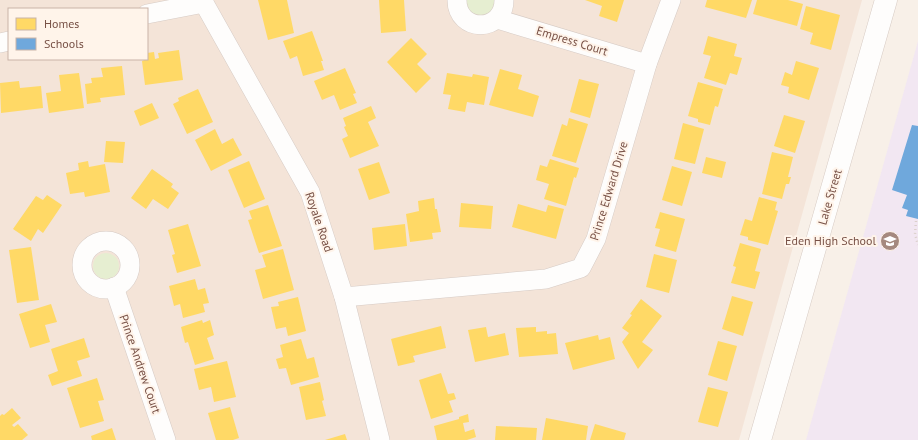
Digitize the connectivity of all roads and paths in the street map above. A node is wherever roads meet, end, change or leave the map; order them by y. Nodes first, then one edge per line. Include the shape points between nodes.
1 (457, 0) edge
2 (504, 0) edge
3 (671, 0) edge
4 (886, 0) edge
5 (204, 2) edge
6 (148, 14) edge
7 (496, 19) junction
8 (647, 64) junction
9 (916, 221) dead end
10 (917, 233) edge
11 (918, 245) edge
12 (114, 288) dead end
13 (344, 297) junction
14 (166, 440) edge
15 (380, 440) edge
16 (760, 440) edge

1 - 7 street via 458,9 468,21 482,25
2 - 7 street via 502,13
3 - 8 street, Prince Edward Drive
4 - 16 main road, Lake Street
5 - 6 street
5 - 13 street, Royale Road via 310,192
7 - 8 street, Empress Court
8 - 13 street, Prince Edward Drive via 596,239 581,268 546,279
9 - 10 path
10 - 11 path
12 - 14 street, Prince Andrew Court
13 - 15 street, Royale Road

